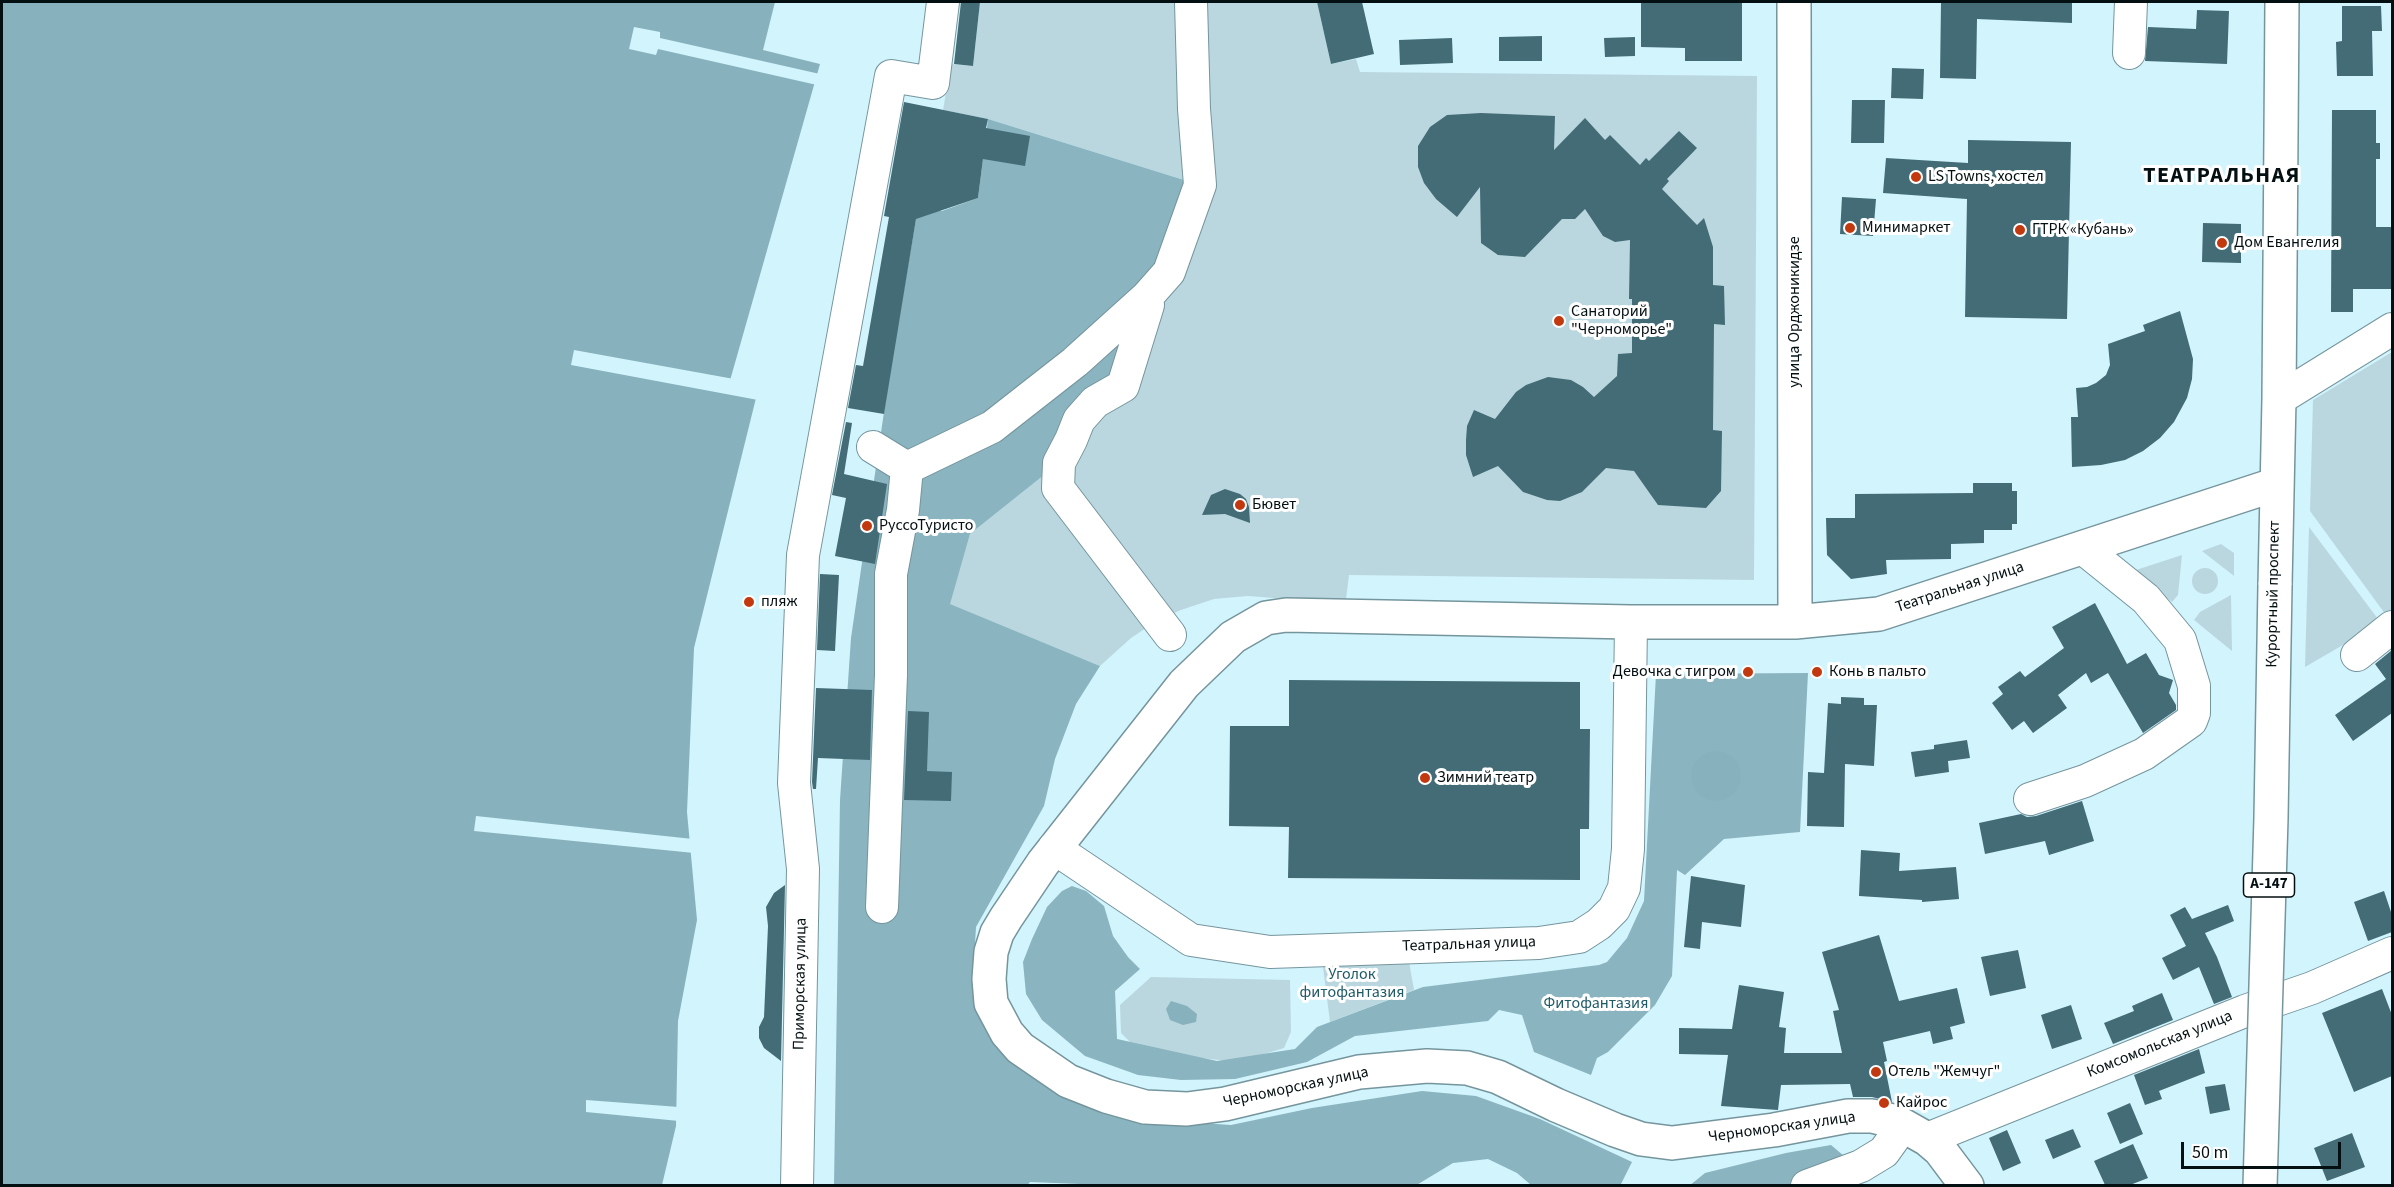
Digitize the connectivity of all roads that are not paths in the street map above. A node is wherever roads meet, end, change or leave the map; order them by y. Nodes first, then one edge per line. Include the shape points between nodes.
1 (943, 2) edge
2 (1191, 2) edge
3 (1794, 2) edge
4 (2132, 2) edge
5 (2282, 2) edge
6 (2129, 54) dead end
7 (1146, 298) junction
8 (2392, 329) edge
9 (2279, 399) junction
10 (873, 447) dead end
11 (907, 468) junction
12 (2277, 484) junction
13 (2084, 549) junction
14 (1795, 621) junction
15 (1631, 622) junction
16 (2392, 627) edge
17 (1170, 636) dead end
18 (2357, 655) dead end
19 (2030, 799) dead end
20 (1049, 856) junction
21 (882, 907) dead end
22 (2392, 952) edge
23 (1897, 1122) junction
24 (1927, 1139) junction
25 (797, 1185) edge
26 (1807, 1185) edge
27 (1967, 1185) edge
28 (2260, 1185) edge

1 - 25 street, Приморская улица via 933,83 891,76 803,555 794,783 803,869
2 - 7 street via 1200,185 1169,272
3 - 14 main road, улица Орджоникидзе
4 - 6 street
5 - 9 main road, Курортный проспект / А-147
7 - 11 street via 1075,362 992,427
7 - 17 street via 1148,305 1123,386 1095,402 1078,420 1059,463 1058,488
8 - 9 street
9 - 12 main road, Курортный проспект / А-147
10 - 11 street
11 - 21 street via 891,574
12 - 13 main road, Театральная улица
12 - 28 main road, Курортный проспект / А-147, bridge
13 - 14 main road, Театральная улица via 1879,614
13 - 19 street via 2146,599 2180,640 2194,686 2194,713 2190,721 2144,754 2085,781
14 - 15 main road, Театральная улица
15 - 20 main road, Театральная улица via 1310,615 1266,618 1233,637 1184,684
15 - 20 street, Театральная улица via 1624,888 1614,909 1579,937 1539,943 1270,952 1191,940
16 - 18 street
20 - 23 main road, Черноморская улица via 997,933 991,952 991,1004 1020,1048 1068,1081 1106,1096 1145,1107 1186,1109 1225,1104 1359,1072 1427,1066 1467,1068 1498,1077 1615,1130 1672,1143 1848,1116
22 - 24 street, Комсомольская улица via 2312,988 2245,1011
23 - 24 main road, Черноморская улица
23 - 26 street via 1894,1138 1884,1152 1861,1166
24 - 27 main road, Черноморская улица

